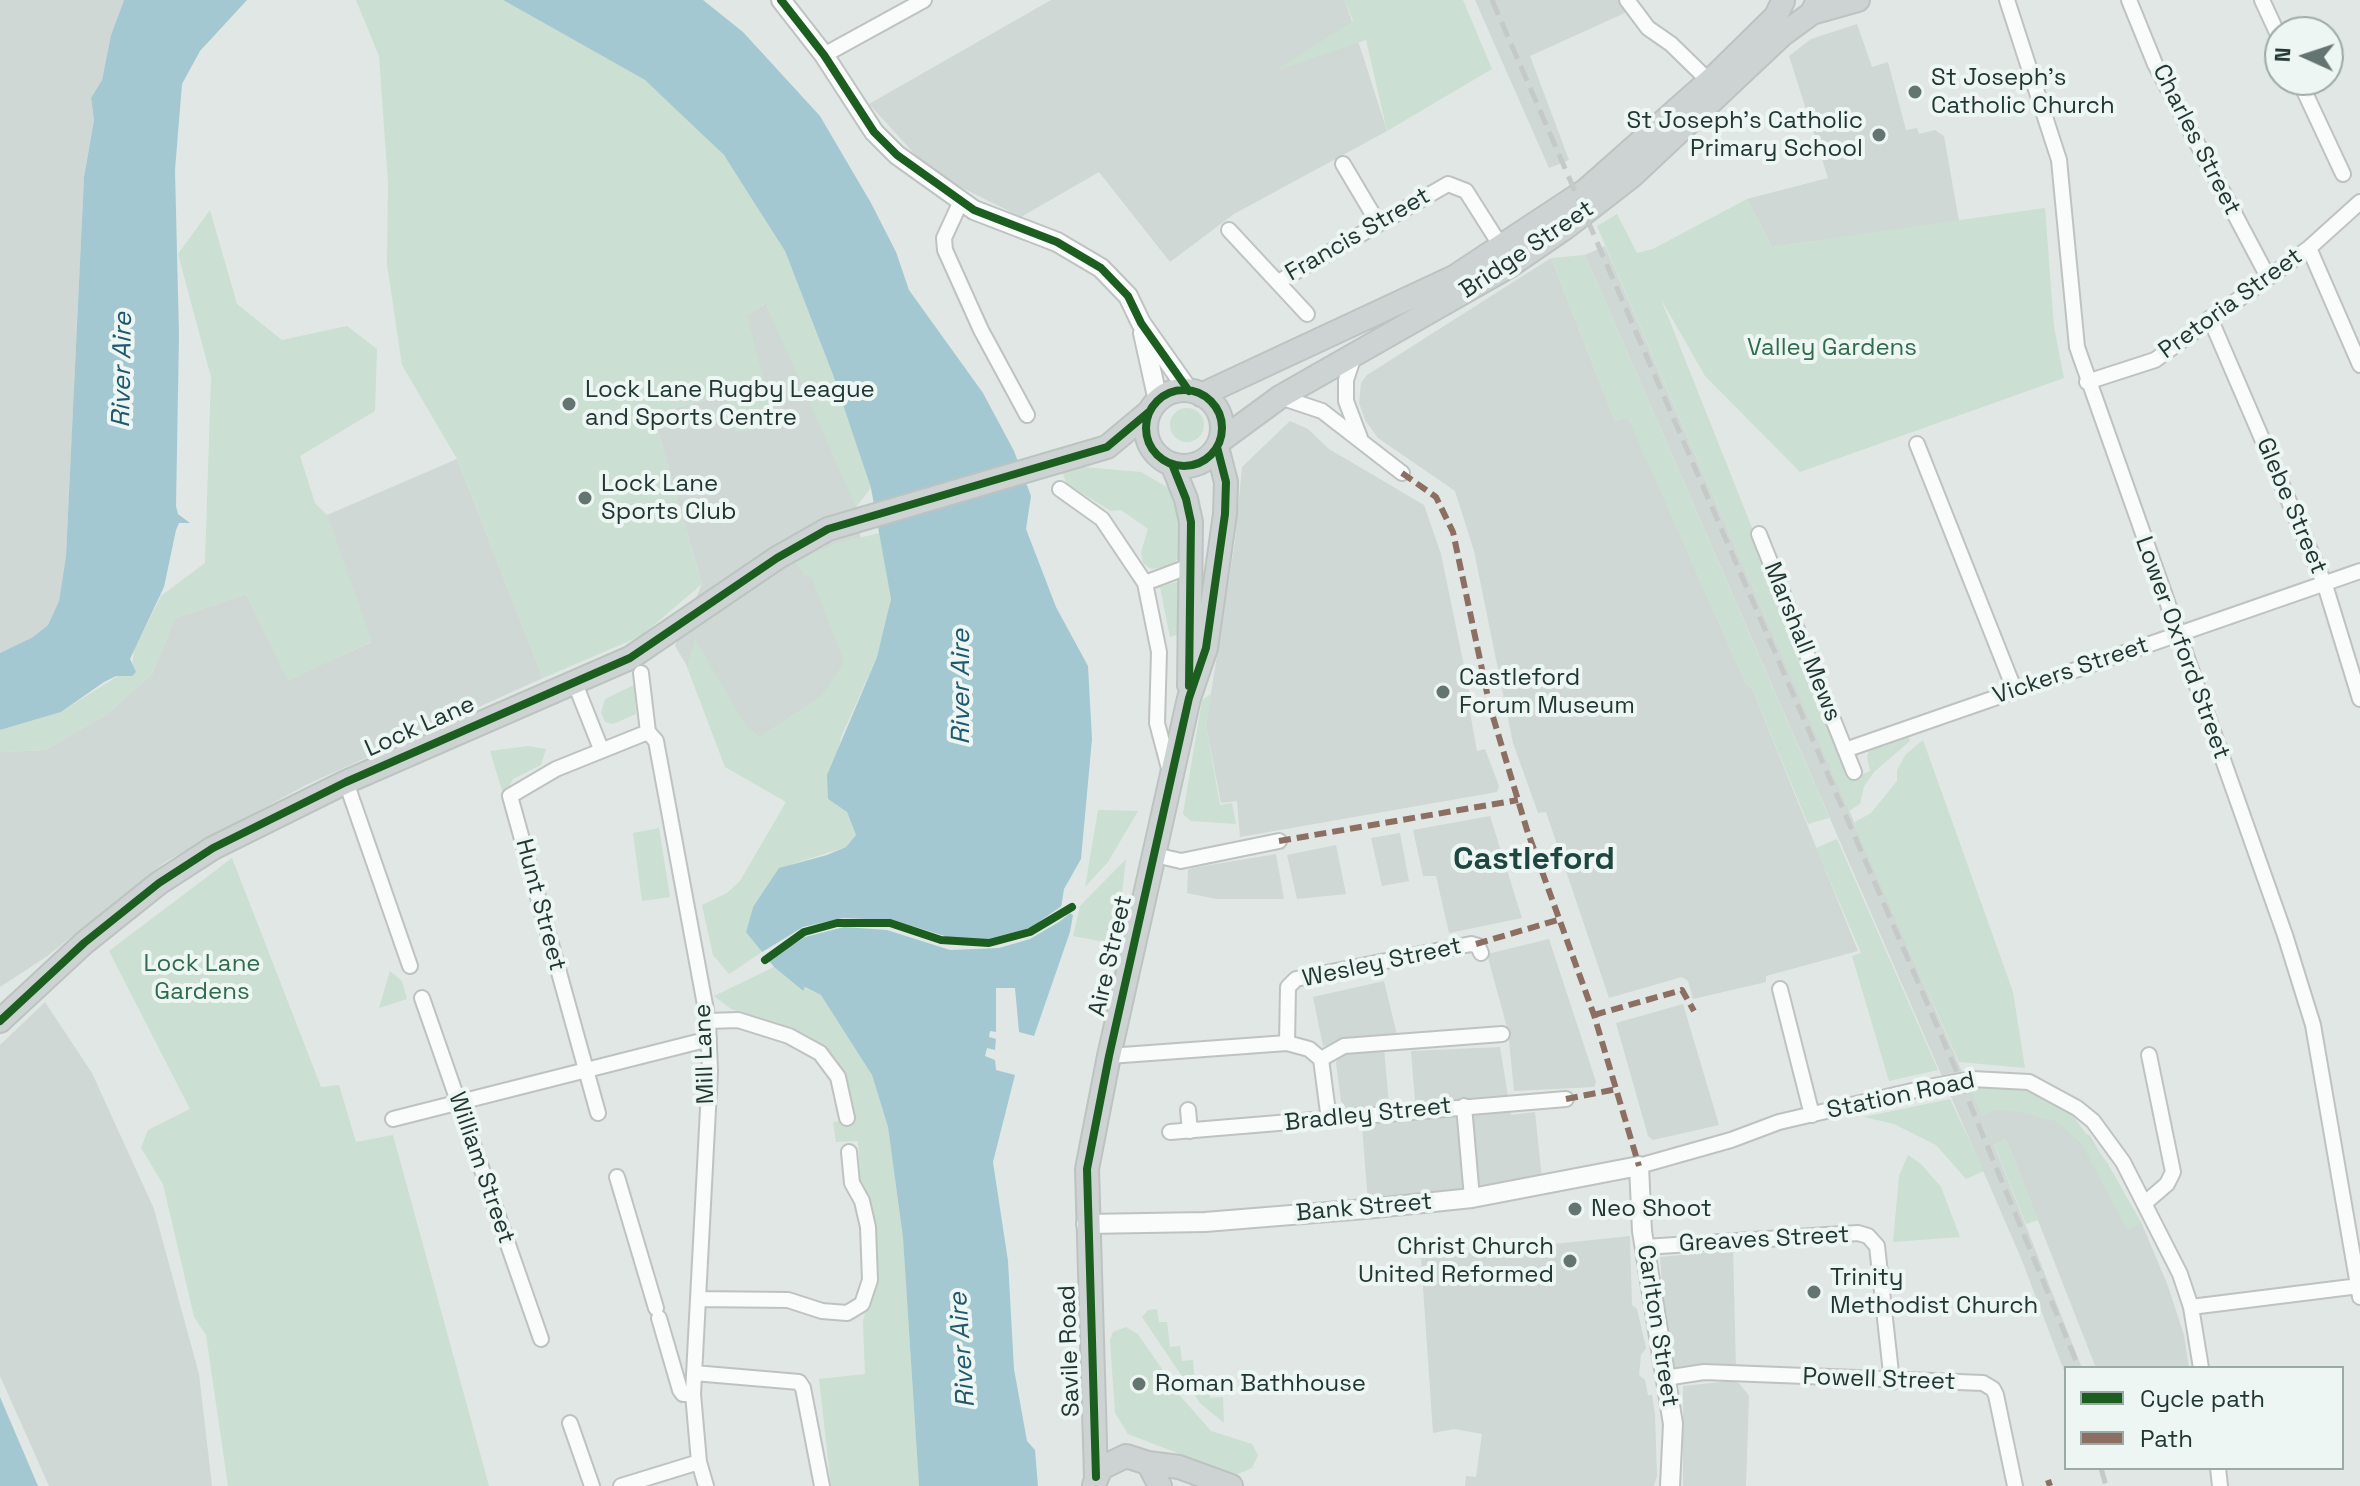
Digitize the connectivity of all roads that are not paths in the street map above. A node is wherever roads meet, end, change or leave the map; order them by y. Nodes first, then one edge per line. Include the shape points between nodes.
1 (781, 0) edge
2 (924, 0) edge
3 (1627, 0) edge
4 (1783, 0) edge
5 (1858, 0) edge
6 (2007, 0) edge
7 (2129, 0) edge
8 (1811, 10) edge
9 (824, 55) junction
10 (1708, 82) junction
11 (1733, 82) junction
12 (2306, 96) edge
13 (1708, 106) junction
14 (1343, 164) dead end
15 (2343, 174) dead end
16 (961, 201) junction
17 (2360, 202) edge
18 (1378, 223) junction
19 (1229, 230) dead end
20 (1501, 246) junction
21 (2309, 248) junction
22 (1533, 251) junction
23 (1496, 274) junction
24 (2268, 277) junction
25 (1278, 282) junction
26 (1307, 314) dead end
27 (2210, 318) junction
28 (1141, 323) junction
29 (1354, 356) junction
30 (2360, 365) edge
31 (2087, 382) junction
32 (1195, 393) junction
33 (1280, 397) junction
34 (1154, 406) junction
35 (1027, 415) dead end
36 (1362, 442) junction
37 (1218, 444) junction
38 (1917, 444) dead end
39 (1107, 447) junction
40 (1166, 461) junction
41 (1402, 473) dead end
42 (1060, 489) dead end
43 (1759, 534) dead end
44 (1190, 566) junction
45 (2360, 571) edge
46 (1145, 583) junction
47 (2325, 585) junction
48 (2176, 634) junction
49 (1159, 652) junction
50 (1195, 655) junction
51 (641, 673) dead end
52 (574, 681) junction
53 (2015, 691) junction
54 (2360, 699) edge
55 (1917, 723) joint
56 (648, 732) junction
57 (601, 749) junction
58 (1845, 750) junction
59 (1854, 772) dead end
60 (1172, 780) junction
61 (346, 782) junction
62 (1279, 841) dead end
63 (1155, 855) junction
64 (1481, 953) dead end
65 (410, 966) dead end
66 (1780, 989) dead end
67 (422, 998) dead end
68 (0, 1021) edge
69 (708, 1021) junction
70 (1502, 1034) dead end
71 (709, 1039) junction
72 (1287, 1043) junction
73 (2149, 1055) dead end
74 (1109, 1056) junction
75 (1321, 1059) junction
76 (585, 1071) junction
77 (1566, 1099) dead end
78 (458, 1102) junction
79 (1464, 1106) junction
80 (1188, 1110) dead end
81 (598, 1113) dead end
82 (1812, 1115) junction
83 (847, 1118) dead end
84 (393, 1119) dead end
85 (1329, 1120) junction
86 (1190, 1131) junction
87 (1170, 1132) dead end
88 (849, 1152) dead end
89 (1639, 1166) junction
90 (617, 1177) dead end
91 (1472, 1198) junction
92 (2145, 1203) junction
93 (1086, 1224) junction
94 (1645, 1247) junction
95 (2359, 1292) edge
96 (698, 1299) junction
97 (2191, 1307) junction
98 (541, 1339) dead end
99 (2201, 1366) edge
100 (694, 1373) junction
101 (1665, 1378) junction
102 (1892, 1382) junction
103 (693, 1394) junction
104 (570, 1423) dead end
105 (1093, 1426) junction
106 (1126, 1456) junction
107 (699, 1462) junction
108 (1148, 1463) junction
109 (1095, 1481) edge
110 (592, 1486) edge
111 (621, 1486) edge
112 (706, 1486) edge
113 (822, 1486) edge
114 (1160, 1486) edge
115 (1231, 1486) edge
116 (1670, 1486) edge
117 (2015, 1486) edge

1 - 9 street
2 - 9 street
3 - 10 street via 1648,28
4 - 8 main road via 1788,12
4 - 10 main road, Bridge Street via 1776,16
5 - 8 main road
6 - 31 street, Lower Oxford Street via 2059,160 2077,347
7 - 24 street, Charles Street via 2155,64
8 - 11 main road, Bridge Street
9 - 16 street via 874,132
10 - 11 street via 1718,87
10 - 13 street
10 - 20 main road, Bridge Street via 1586,190
11 - 13 main road, Bridge Street
12 - 15 street
13 - 22 main road, Bridge Street via 1632,176
14 - 18 street
16 - 28 street via 1057,242 1101,268 1128,296
16 - 35 street via 944,238 945,250
17 - 21 street, Pretoria Street
18 - 20 street, Francis Street via 1448,184 1466,191
18 - 25 street, Francis Street
19 - 25 street, Francis Street
20 - 22 street via 1514,255
20 - 23 street via 1507,259
20 - 32 main road, Bridge Street via 1454,277
21 - 24 street, Pretoria Street
21 - 30 street
22 - 23 main road, Bridge Street
23 - 29 main road, Bridge Street
24 - 27 street, Pretoria Street
25 - 26 street, Francis Street
27 - 31 street, Pretoria Street via 2155,360
27 - 47 street, Glebe Street
28 - 32 street
28 - 34 street
29 - 33 main road, Bridge Street
29 - 36 street via 1346,401
31 - 48 street, Lower Oxford Street
32 - 34 main road via 1168,393
32 - 37 main road via 1215,406 1220,418
33 - 36 street via 1322,411
33 - 37 main road, Bridge Street
34 - 39 main road
34 - 40 main road via 1147,436
36 - 41 street
37 - 40 main road via 1195,465
37 - 50 main road, Aire Street via 1226,482 1225,514
38 - 53 street
39 - 40 main road
39 - 52 main road, Lock Lane via 828,529 630,658
40 - 44 main road, Aire Street via 1189,511
42 - 46 street via 1102,519
43 - 58 street, Marshall Mews
44 - 46 street
44 - 50 main road, Aire Street
45 - 47 street, Vickers Street
46 - 49 street
47 - 48 street, Vickers Street
47 - 54 street, Glebe Street
48 - 53 street, Vickers Street
48 - 95 street, Lower Oxford Street via 2313,1025
49 - 50 street
49 - 60 street via 1157,723
50 - 60 main road, Aire Street
51 - 56 street, Mill Lane
52 - 57 street
52 - 61 main road, Lock Lane
53 - 55 street, Vickers Street
55 - 58 street, Marshall Mews
56 - 57 street, Hunt Street
56 - 69 street, Mill Lane via 658,751
57 - 76 street, Hunt Street via 510,796
58 - 59 street, Marshall Mews
60 - 63 main road, Aire Street
61 - 65 street
61 - 68 main road, Lock Lane via 213,848 159,883
62 - 63 street via 1181,861
63 - 74 main road, Aire Street
64 - 72 street, Wesley Street via 1471,944 1296,979 1288,987
66 - 82 street
67 - 78 street, William Street
69 - 71 street, Mill Lane
69 - 83 street via 738,1020 789,1036 820,1053 838,1077
70 - 75 street via 1344,1046
71 - 76 street
71 - 96 street, Mill Lane
72 - 74 street
72 - 75 street
73 - 92 street via 2173,1172
74 - 93 main road, Aire Street via 1087,1169
75 - 85 street
76 - 78 street
76 - 81 street, Hunt Street
77 - 79 street, Bradley Street
78 - 84 street
78 - 98 street, William Street
79 - 85 street, Bradley Street
79 - 91 street
80 - 86 street
82 - 89 street, Station Road
82 - 92 street, Station Road via 1972,1079 2029,1082 2061,1096 2093,1121
85 - 86 street, Bradley Street
86 - 87 street, Bradley Street
88 - 96 street via 852,1183 868,1227 870,1280 862,1304 847,1313 788,1300
89 - 91 street, Bank Street
89 - 94 street, Carlton Street
90 - 103 street via 680,1390
91 - 93 street, Bank Street via 1205,1222
92 - 97 street, Station Road
93 - 105 main road, Savile Road
94 - 101 street, Carlton Street
94 - 102 street, Greaves Street via 1868,1236 1877,1246
95 - 97 street
96 - 100 street, Mill Lane
97 - 99 street, Station Road
100 - 103 street, Mill Lane
100 - 113 street via 799,1382
101 - 102 street, Powell Street via 1704,1372
101 - 116 street, Carlton Street via 1673,1424
102 - 117 street, Powell Street via 1983,1383 1993,1389
103 - 107 street
104 - 110 street
105 - 106 main road, Savile Road
105 - 109 main road, Savile Road
106 - 108 main road
106 - 109 main road via 1108,1462
107 - 111 street
107 - 112 street
108 - 114 main road
108 - 115 main road via 1179,1467

